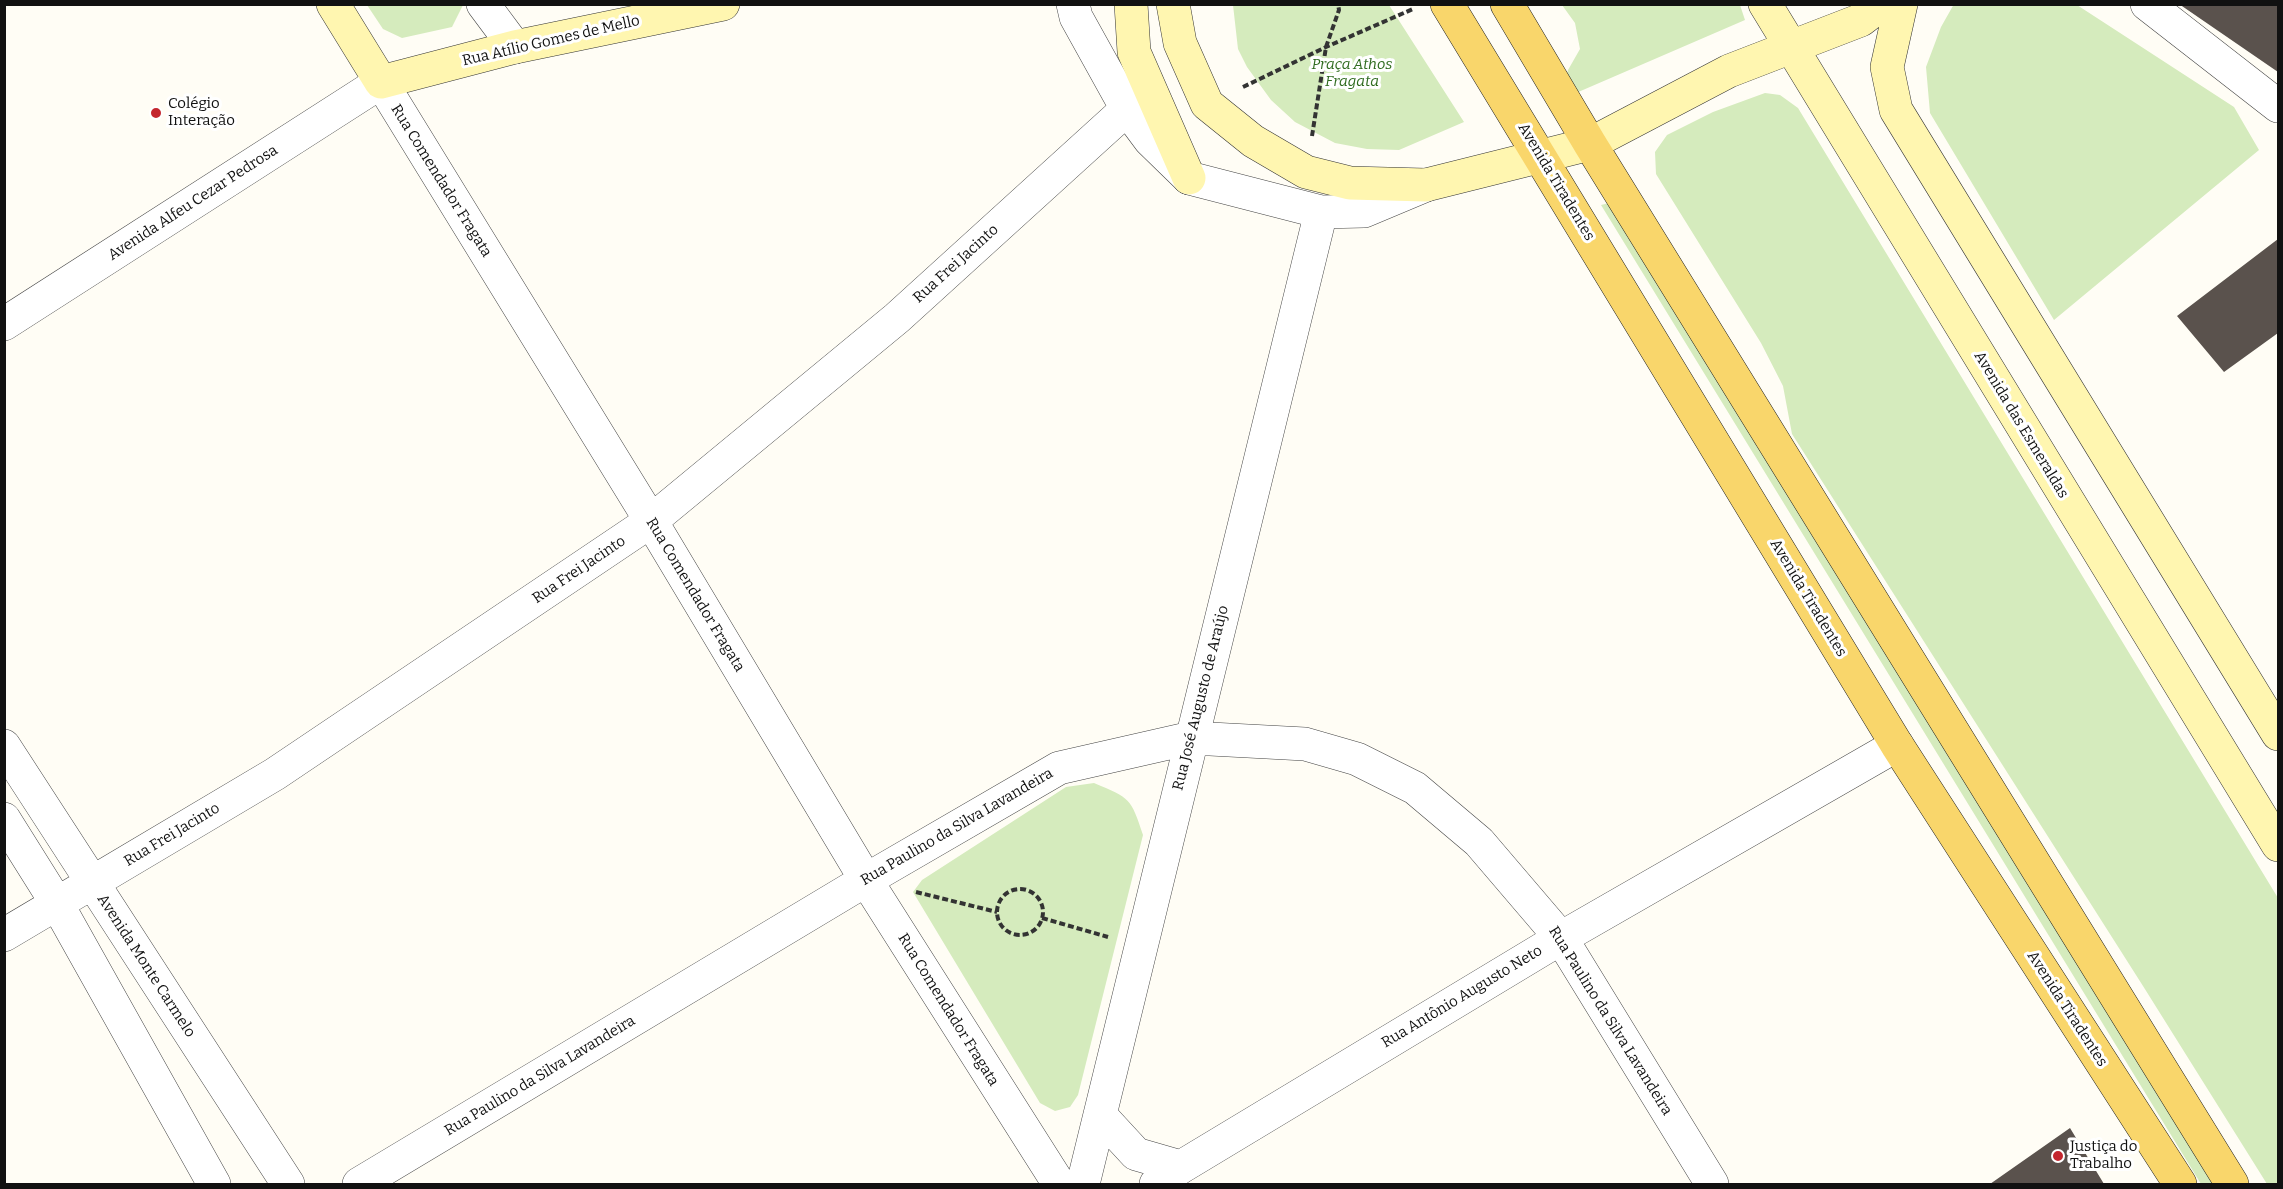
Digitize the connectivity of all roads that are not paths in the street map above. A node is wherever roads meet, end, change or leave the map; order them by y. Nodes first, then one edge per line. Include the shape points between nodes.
1 (333, 4) edge
2 (483, 4) edge
3 (723, 4) edge
4 (1073, 4) edge
5 (1131, 4) edge
6 (1173, 4) edge
7 (1448, 4) edge
8 (1507, 4) edge
9 (1765, 4) edge
10 (1882, 4) edge
11 (1901, 4) edge
12 (2147, 4) edge
13 (1790, 46) junction
14 (515, 47) junction
15 (381, 82) junction
16 (2278, 106) edge
17 (1127, 109) junction
18 (1590, 144) junction
19 (1540, 155) junction
20 (1188, 178) junction
21 (1426, 185) junction
22 (1321, 212) junction
23 (4, 324) edge
24 (651, 521) junction
25 (2278, 734) edge
26 (1191, 738) junction
27 (1897, 745) junction
28 (4, 746) edge
29 (4, 819) edge
30 (2278, 845) edge
31 (866, 880) junction
32 (92, 883) junction
33 (56, 902) junction
34 (4, 935) edge
35 (1561, 938) junction
36 (1100, 1115) junction
37 (1169, 1176) edge
38 (214, 1185) edge
39 (288, 1185) edge
40 (359, 1185) edge
41 (1059, 1185) edge
42 (1083, 1185) edge
43 (1712, 1185) edge
44 (2180, 1185) edge
45 (2232, 1185) edge

1 - 15 main road, Rua Comendador Fragata
2 - 14 street
3 - 14 main road, Rua Atílio Gomes de Mello
4 - 17 street via 1076,17
5 - 20 main road via 1134,52
6 - 21 main road via 1180,43 1208,104 1252,141 1306,172 1350,183
7 - 19 main road, Avenida Tiradentes
8 - 18 main road
9 - 13 main road, Avenida das Esmeraldas
10 - 13 main road via 1861,20
11 - 25 main road via 1887,67 1896,110
12 - 16 street
13 - 18 main road via 1729,71
13 - 30 main road, Avenida das Esmeraldas
14 - 15 main road, Rua Atílio Gomes de Mello
15 - 23 street, Avenida Alfeu Cezar Pedrosa
15 - 24 street, Rua Comendador Fragata
17 - 20 street via 1150,140
17 - 24 street, Rua Frei Jacinto via 897,318
18 - 19 main road
18 - 45 main road
19 - 21 main road
19 - 27 main road, Avenida Tiradentes
20 - 22 street
21 - 22 street via 1364,211
22 - 26 street, Rua José Augusto de Araújo
24 - 31 street, Rua Comendador Fragata
24 - 32 street, Rua Frei Jacinto via 275,774
26 - 31 street, Rua Paulino da Silva Lavandeira via 1059,768
26 - 35 street, Rua Paulino da Silva Lavandeira via 1305,744 1357,759 1414,788 1479,842
26 - 36 street, Rua José Augusto de Araújo
27 - 35 street, Rua Antônio Augusto Neto
27 - 44 main road, Avenida Tiradentes
28 - 32 street, Avenida Monte Carmelo
29 - 33 street
31 - 40 street, Rua Paulino da Silva Lavandeira
31 - 41 street, Rua Comendador Fragata
32 - 33 street, Rua Frei Jacinto
32 - 39 street, Avenida Monte Carmelo
33 - 34 street, Rua Frei Jacinto
33 - 38 street
35 - 37 street, Rua Antônio Augusto Neto
35 - 43 street, Rua Paulino da Silva Lavandeira
36 - 37 street via 1136,1154
36 - 42 street, Rua José Augusto de Araújo

